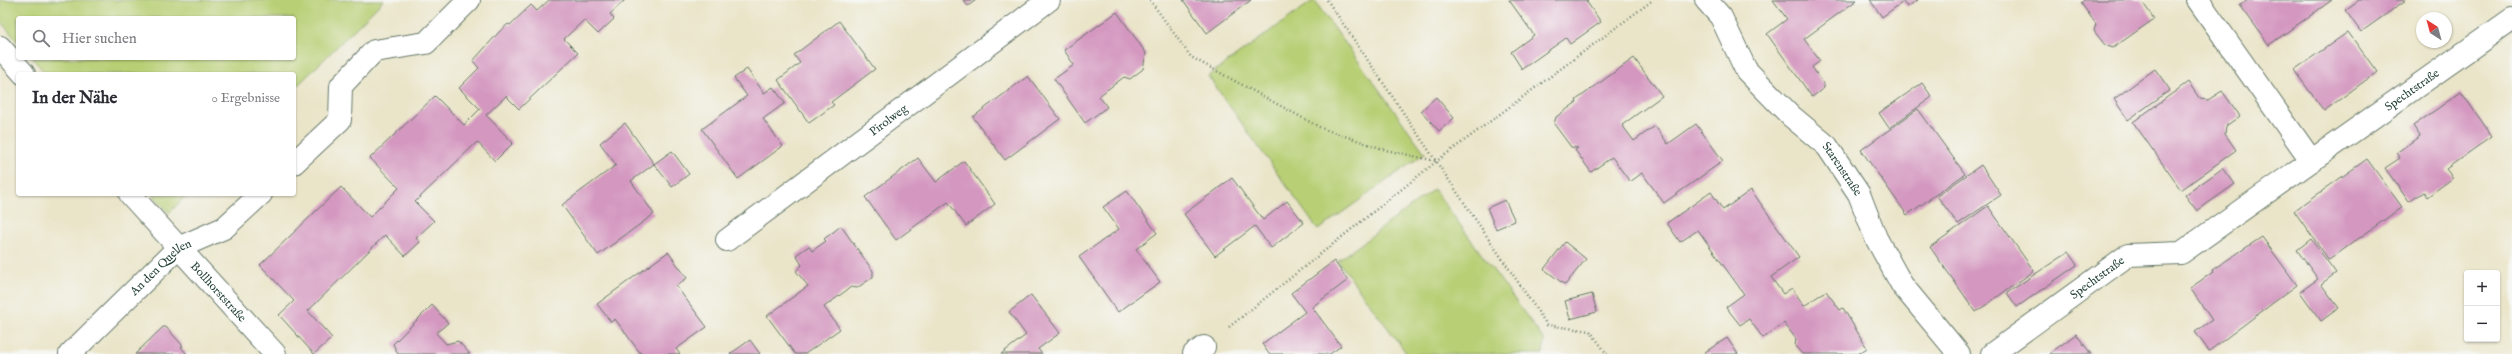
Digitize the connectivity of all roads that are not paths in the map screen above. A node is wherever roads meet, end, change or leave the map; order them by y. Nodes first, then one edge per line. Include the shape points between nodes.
1 (469, 0) edge
2 (1049, 0) edge
3 (1706, 0) edge
4 (2198, 0) edge
5 (2512, 18) edge
6 (0, 47) edge
7 (22, 72) edge
8 (2311, 160) junction
9 (296, 161) edge
10 (132, 196) edge
11 (259, 196) edge
12 (727, 240) dead end
13 (178, 248) junction
14 (70, 354) edge
15 (275, 354) edge
16 (1959, 354) edge
17 (1992, 354) edge

1 - 9 street via 426,43 374,51 341,86 340,120
2 - 12 street, Pirolweg
3 - 16 street, Starenstraße via 1721,17 1746,70 1791,116 1827,146 1859,194 1876,238 1902,285
4 - 8 street
5 - 8 street, Spechtstraße
6 - 7 street
8 - 17 street, Spechtstraße via 2181,253 2128,256
10 - 13 street, Bollhorststraße
11 - 13 street, An den Quellen via 224,228
13 - 14 street, An den Quellen
13 - 15 street, Bollhorststraße

